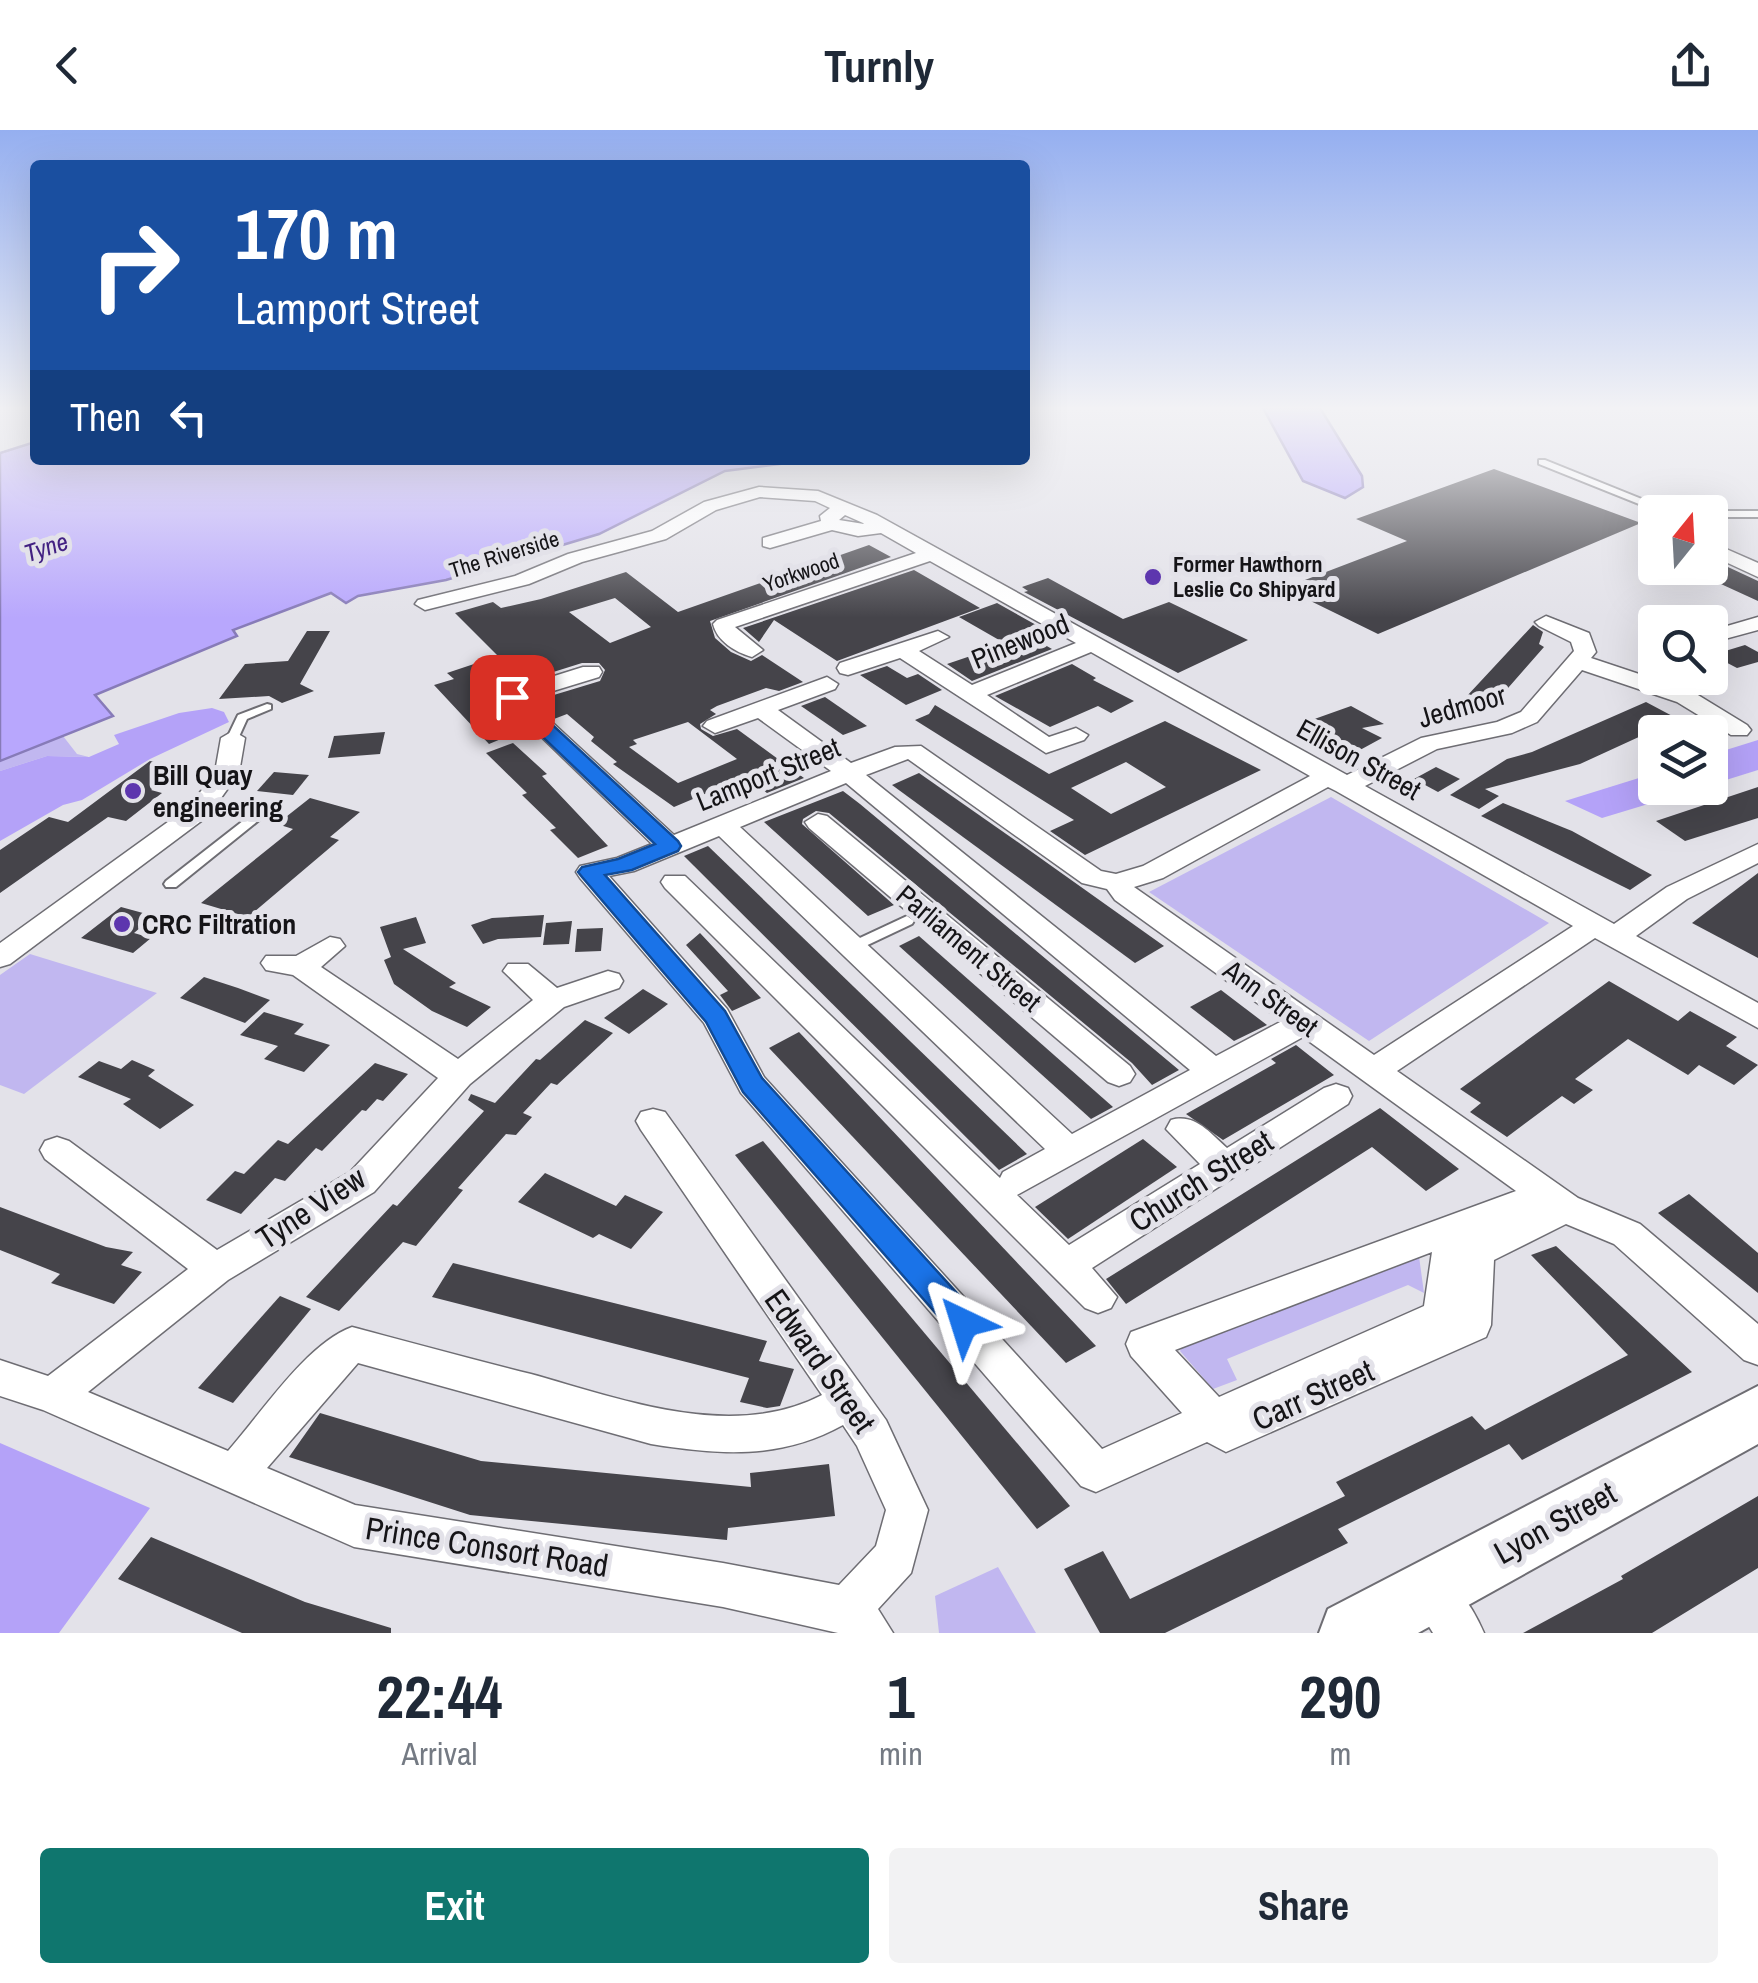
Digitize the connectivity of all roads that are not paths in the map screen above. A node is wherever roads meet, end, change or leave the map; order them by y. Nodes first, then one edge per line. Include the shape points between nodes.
1 (1582, 478) edge
2 (1638, 501) edge
3 (844, 507) junction
4 (1728, 514) edge
5 (1758, 514) edge
6 (831, 524) junction
7 (883, 527) junction
8 (770, 542) dead end
9 (932, 554) junction
10 (1728, 556) edge
11 (1758, 571) edge
12 (425, 604) dead end
13 (1546, 622) dead end
14 (938, 637) dead end
15 (1093, 644) junction
16 (752, 650) dead end
17 (902, 650) junction
18 (1578, 661) junction
19 (848, 668) dead end
20 (592, 672) dead end
21 (827, 684) dead end
22 (970, 694) junction
23 (268, 707) dead end
24 (761, 709) junction
25 (716, 726) dead end
26 (1740, 730) dead end
27 (1076, 735) dead end
28 (234, 738) joint
29 (912, 751) joint
30 (849, 773) junction
31 (1337, 781) junction
32 (205, 802) junction
33 (818, 822) dead end
34 (723, 824) junction
35 (670, 846) junction
36 (1758, 852) edge
37 (590, 872) joint
38 (675, 882) dead end
39 (1117, 883) junction
40 (171, 884) dead end
41 (907, 921) dead end
42 (1605, 931) junction
43 (330, 946) dead end
44 (852, 947) junction
45 (0, 957) edge
46 (518, 971) dead end
47 (608, 982) dead end
48 (553, 1000) junction
49 (1758, 1017) edge
50 (1305, 1022) junction
51 (1374, 1070) junction
52 (1214, 1072) junction
53 (1119, 1074) dead end
54 (459, 1076) junction
55 (1336, 1096) dead end
56 (653, 1120) dead end
57 (1183, 1128) dead end
58 (56, 1150) dead end
59 (1069, 1151) junction
60 (1225, 1166) junction
61 (1015, 1182) dead end
62 (1556, 1201) junction
63 (1452, 1227) junction
64 (1065, 1266) junction
65 (215, 1269) junction
66 (1098, 1298) dead end
67 (1758, 1348) edge
68 (0, 1378) edge
69 (53, 1396) junction
70 (850, 1400) junction
71 (1758, 1412) edge
72 (1211, 1418) junction
73 (235, 1474) junction
74 (1445, 1612) edge
75 (859, 1621) edge
76 (1352, 1633) edge

1 - 2 lane
3 - 6 street via 830,516
3 - 7 street, The Riverside
3 - 12 street, The Riverside via 803,493 759,492 710,506 660,535
4 - 5 lane
6 - 7 street
6 - 8 street
7 - 9 street, The Riverside
9 - 15 street, Ellison Street
9 - 16 street, Yorkwood via 724,624 726,634
10 - 11 street
13 - 18 street via 1581,638 1585,652
14 - 17 street
15 - 22 street, Pinewood
15 - 31 street, Ellison Street
17 - 19 street
17 - 22 street, Pinewood
18 - 26 street via 1694,694
18 - 31 street, Jedmoor via 1529,717 1430,743
20 - 35 street via 512,697
21 - 24 street
22 - 27 street, Pinewood via 1046,746
23 - 28 lane via 242,717
24 - 25 street
24 - 30 street
28 - 32 street via 226,773
29 - 30 street, Lamport Street
29 - 39 street, Ann Street via 1092,877
30 - 34 street, Lamport Street
30 - 52 street
31 - 39 street, Jedmoor via 1153,872
31 - 42 street, Ellison Street
32 - 40 lane via 258,816
32 - 45 street
33 - 53 street, Parliament Street
34 - 35 street, Lamport Street
34 - 44 street
35 - 37 street, Lamport Street
36 - 42 street
37 - 72 street, Carr Street via 716,1017 752,1085 1096,1472
38 - 64 street
39 - 50 street, Ann Street
41 - 44 lane
42 - 49 street, Ellison Street
42 - 51 street
43 - 54 street via 289,965
44 - 59 street
46 - 48 street
47 - 48 street, Tyne View
48 - 54 street, Tyne View
50 - 51 street, Ann Street
50 - 52 street
51 - 62 street, Ann Street
52 - 59 street
54 - 65 street, Tyne View via 362,1182
55 - 60 street, Church Street
56 - 70 street, Edward Street
57 - 60 street
58 - 65 street
59 - 61 street
60 - 64 street, Church Street
62 - 63 street
62 - 67 street, Ann Street via 1627,1234
62 - 72 street, Carr Street via 1476,1252 1472,1325 1226,1433
63 - 72 street via 1442,1316
63 - 72 street via 1145,1344
64 - 66 street
65 - 69 street, Tyne View
68 - 69 street, Prince Consort Road
69 - 73 street, Prince Consort Road
70 - 73 street via 794,1428 694,1431 352,1344
70 - 75 street, Edward Street via 906,1510 895,1558
71 - 74 main road, Lyon Street
73 - 75 street, Prince Consort Road via 354,1526 723,1585
74 - 76 main road, Lyon Street

